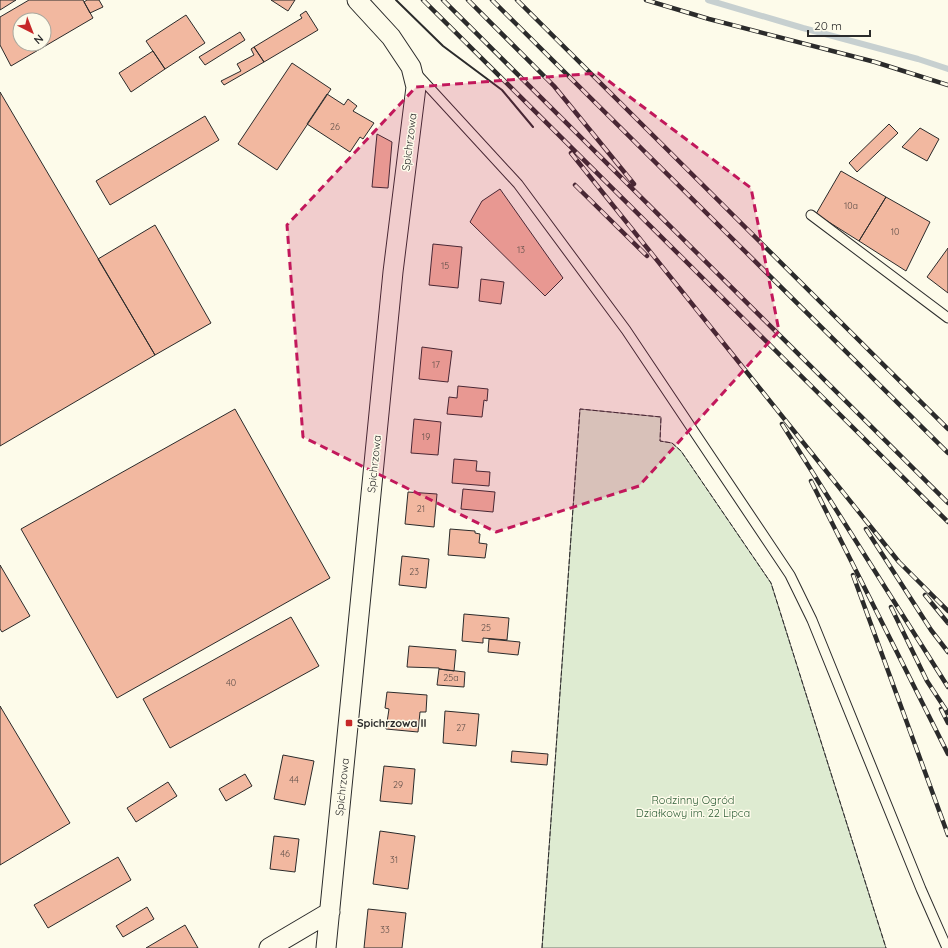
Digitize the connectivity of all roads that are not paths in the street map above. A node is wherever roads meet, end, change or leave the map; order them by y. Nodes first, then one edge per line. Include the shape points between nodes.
1 (357, 0) edge
2 (411, 67) junction
3 (811, 215) dead end
4 (948, 318) edge
5 (330, 912) junction
6 (268, 948) edge
7 (326, 948) edge
8 (947, 948) edge

1 - 2 street, Spichrzowa via 391,37
2 - 5 street, Spichrzowa via 416,87 394,272
2 - 8 lane via 522,190 626,330 790,575 812,620 920,889
3 - 4 lane
5 - 6 street
5 - 7 street, Spichrzowa

